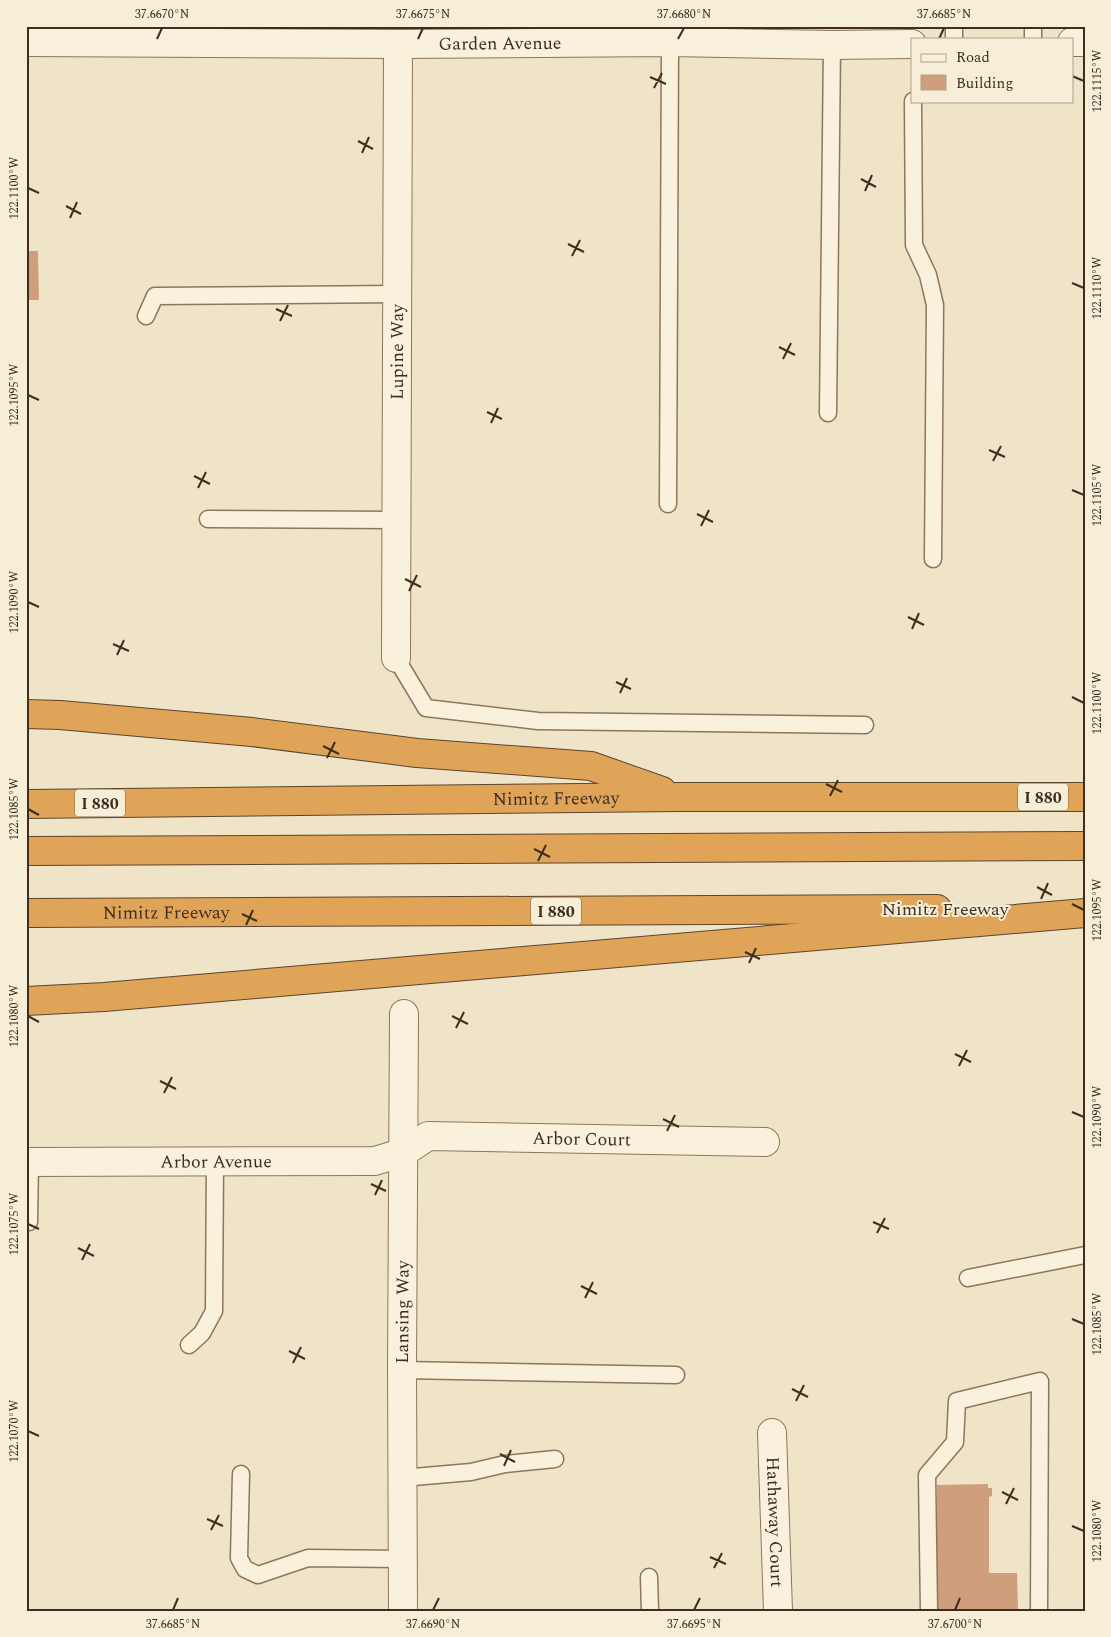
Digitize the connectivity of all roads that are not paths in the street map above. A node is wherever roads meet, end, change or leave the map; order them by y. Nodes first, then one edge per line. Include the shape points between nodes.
1 (95, 34) edge
2 (569, 34) edge
3 (703, 34) edge
4 (310, 35) edge
5 (819, 38) edge
6 (26, 42) edge
7 (670, 42) junction
8 (398, 44) junction
9 (911, 44) edge
10 (913, 102) edge
11 (397, 294) junction
12 (146, 316) dead end
13 (828, 413) dead end
14 (668, 504) dead end
15 (208, 519) dead end
16 (396, 520) junction
17 (932, 559) dead end
18 (396, 658) joint
19 (26, 714) edge
20 (866, 725) dead end
21 (1085, 797) edge
22 (680, 798) junction
23 (26, 804) edge
24 (1085, 846) edge
25 (26, 851) edge
26 (1085, 909) edge
27 (26, 913) edge
28 (1085, 913) edge
29 (26, 1001) edge
30 (404, 1014) dead end
31 (765, 1142) dead end
32 (404, 1152) junction
33 (28, 1162) edge
34 (214, 1162) junction
35 (29, 1222) dead end
36 (1085, 1255) edge
37 (968, 1278) dead end
38 (189, 1345) dead end
39 (402, 1370) junction
40 (676, 1375) dead end
41 (772, 1434) dead end
42 (555, 1459) dead end
43 (241, 1474) dead end
44 (402, 1478) junction
45 (402, 1559) junction
46 (649, 1577) dead end
47 (403, 1611) edge
48 (650, 1611) edge
49 (778, 1611) edge
50 (929, 1611) edge
51 (1039, 1611) edge

1 - 4 street, Garden Avenue
1 - 6 street, Garden Avenue
2 - 7 street, Garden Avenue
2 - 8 street, Garden Avenue
3 - 5 street, Garden Avenue
3 - 7 street, Garden Avenue
4 - 8 street, Garden Avenue
5 - 9 street, Garden Avenue
5 - 13 lane
7 - 14 lane
8 - 11 street, Lupine Way
10 - 17 lane via 914,244 928,275 935,305
11 - 12 lane via 155,296
11 - 16 street, Lupine Way
15 - 16 lane
16 - 18 street, Lupine Way
18 - 20 lane via 426,708 538,721
19 - 22 highway via 252,732 418,753 592,766
21 - 22 highway, Nimitz Freeway / I 880
22 - 23 highway, Nimitz Freeway / I 880
24 - 25 highway
26 - 27 highway, Nimitz Freeway / I 880
28 - 29 highway
30 - 32 street, Lansing Way
31 - 32 street, Arbor Court via 428,1136
32 - 34 street, Arbor Avenue via 375,1162
32 - 39 street, Lansing Way
33 - 34 street, Arbor Avenue
33 - 35 lane
34 - 38 lane via 214,1311 202,1333
36 - 37 lane
39 - 40 lane
39 - 44 street, Lansing Way
41 - 49 street, Hathaway Court
42 - 44 lane via 505,1464 471,1472
43 - 45 lane via 239,1558 245,1569 258,1575 308,1558
44 - 45 street, Lansing Way
45 - 47 street, Lansing Way
46 - 48 lane
50 - 51 lane via 927,1475 955,1442 957,1402 1040,1381

